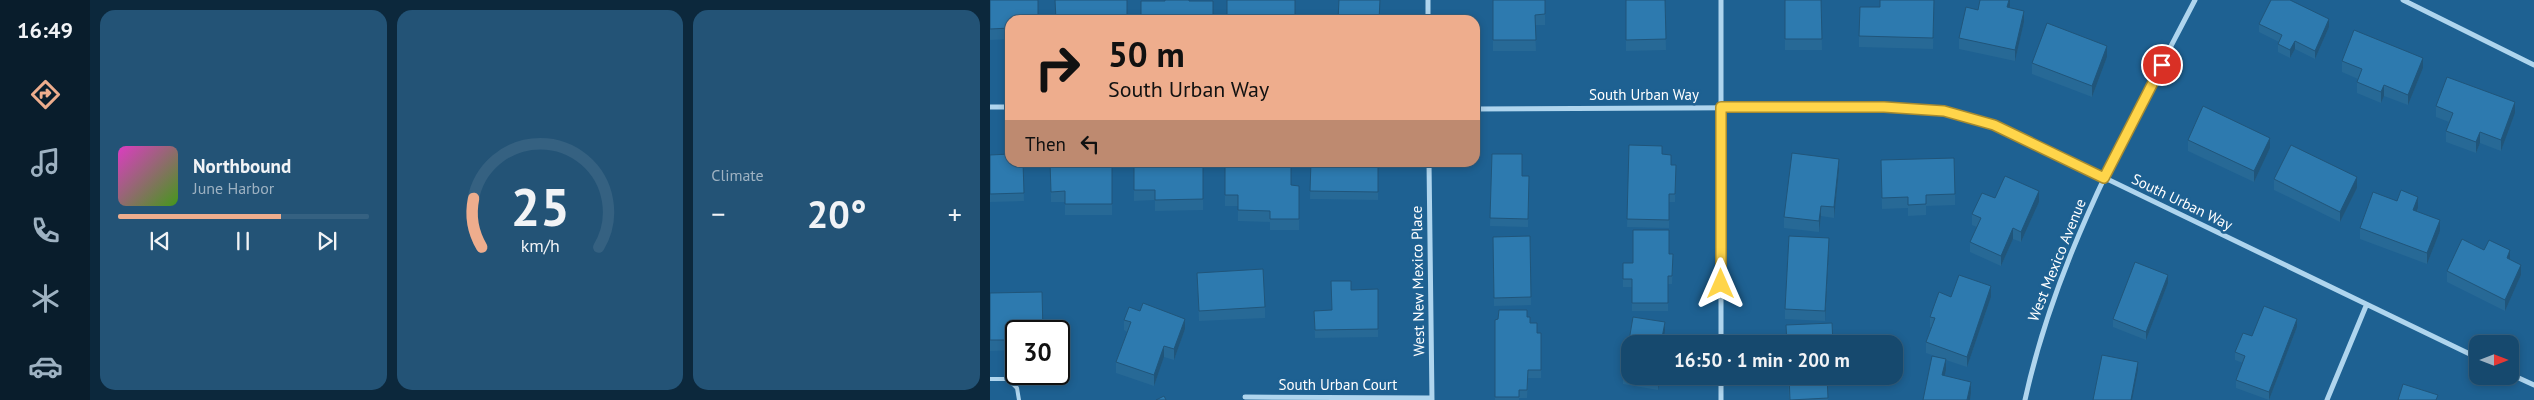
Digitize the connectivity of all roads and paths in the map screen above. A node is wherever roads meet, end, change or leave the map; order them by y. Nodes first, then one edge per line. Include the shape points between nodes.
1 (1428, 0) edge
2 (1721, 0) edge
3 (2195, 0) edge
4 (2403, 0) edge
5 (1428, 15) edge
6 (2534, 65) edge
7 (990, 107) edge
8 (1005, 107) edge
9 (1721, 107) junction
10 (1480, 109) edge
11 (1429, 167) edge
12 (2104, 178) junction
13 (2366, 306) junction
14 (1721, 335) edge
15 (2469, 354) edge
16 (2519, 378) edge
17 (990, 379) edge
18 (1721, 385) edge
19 (2534, 385) edge
20 (1245, 397) dead end
21 (1432, 399) edge
22 (1019, 400) edge
23 (1721, 400) edge
24 (2025, 400) edge
25 (2327, 400) edge

1 - 5 street
2 - 9 street
3 - 12 street, West Mexico Avenue
4 - 6 street
7 - 8 street
9 - 10 street, South Urban Way
9 - 12 street, South Urban Way via 1884,107 1944,111 1994,125
9 - 14 street
11 - 21 street, West New Mexico Place
12 - 13 street, South Urban Way
12 - 24 street, West Mexico Avenue via 2058,284 2041,333
13 - 15 street, South Urban Way
13 - 25 street
16 - 19 street
17 - 22 lane via 1008,379 1016,388
18 - 23 street
20 - 21 street, South Urban Court

